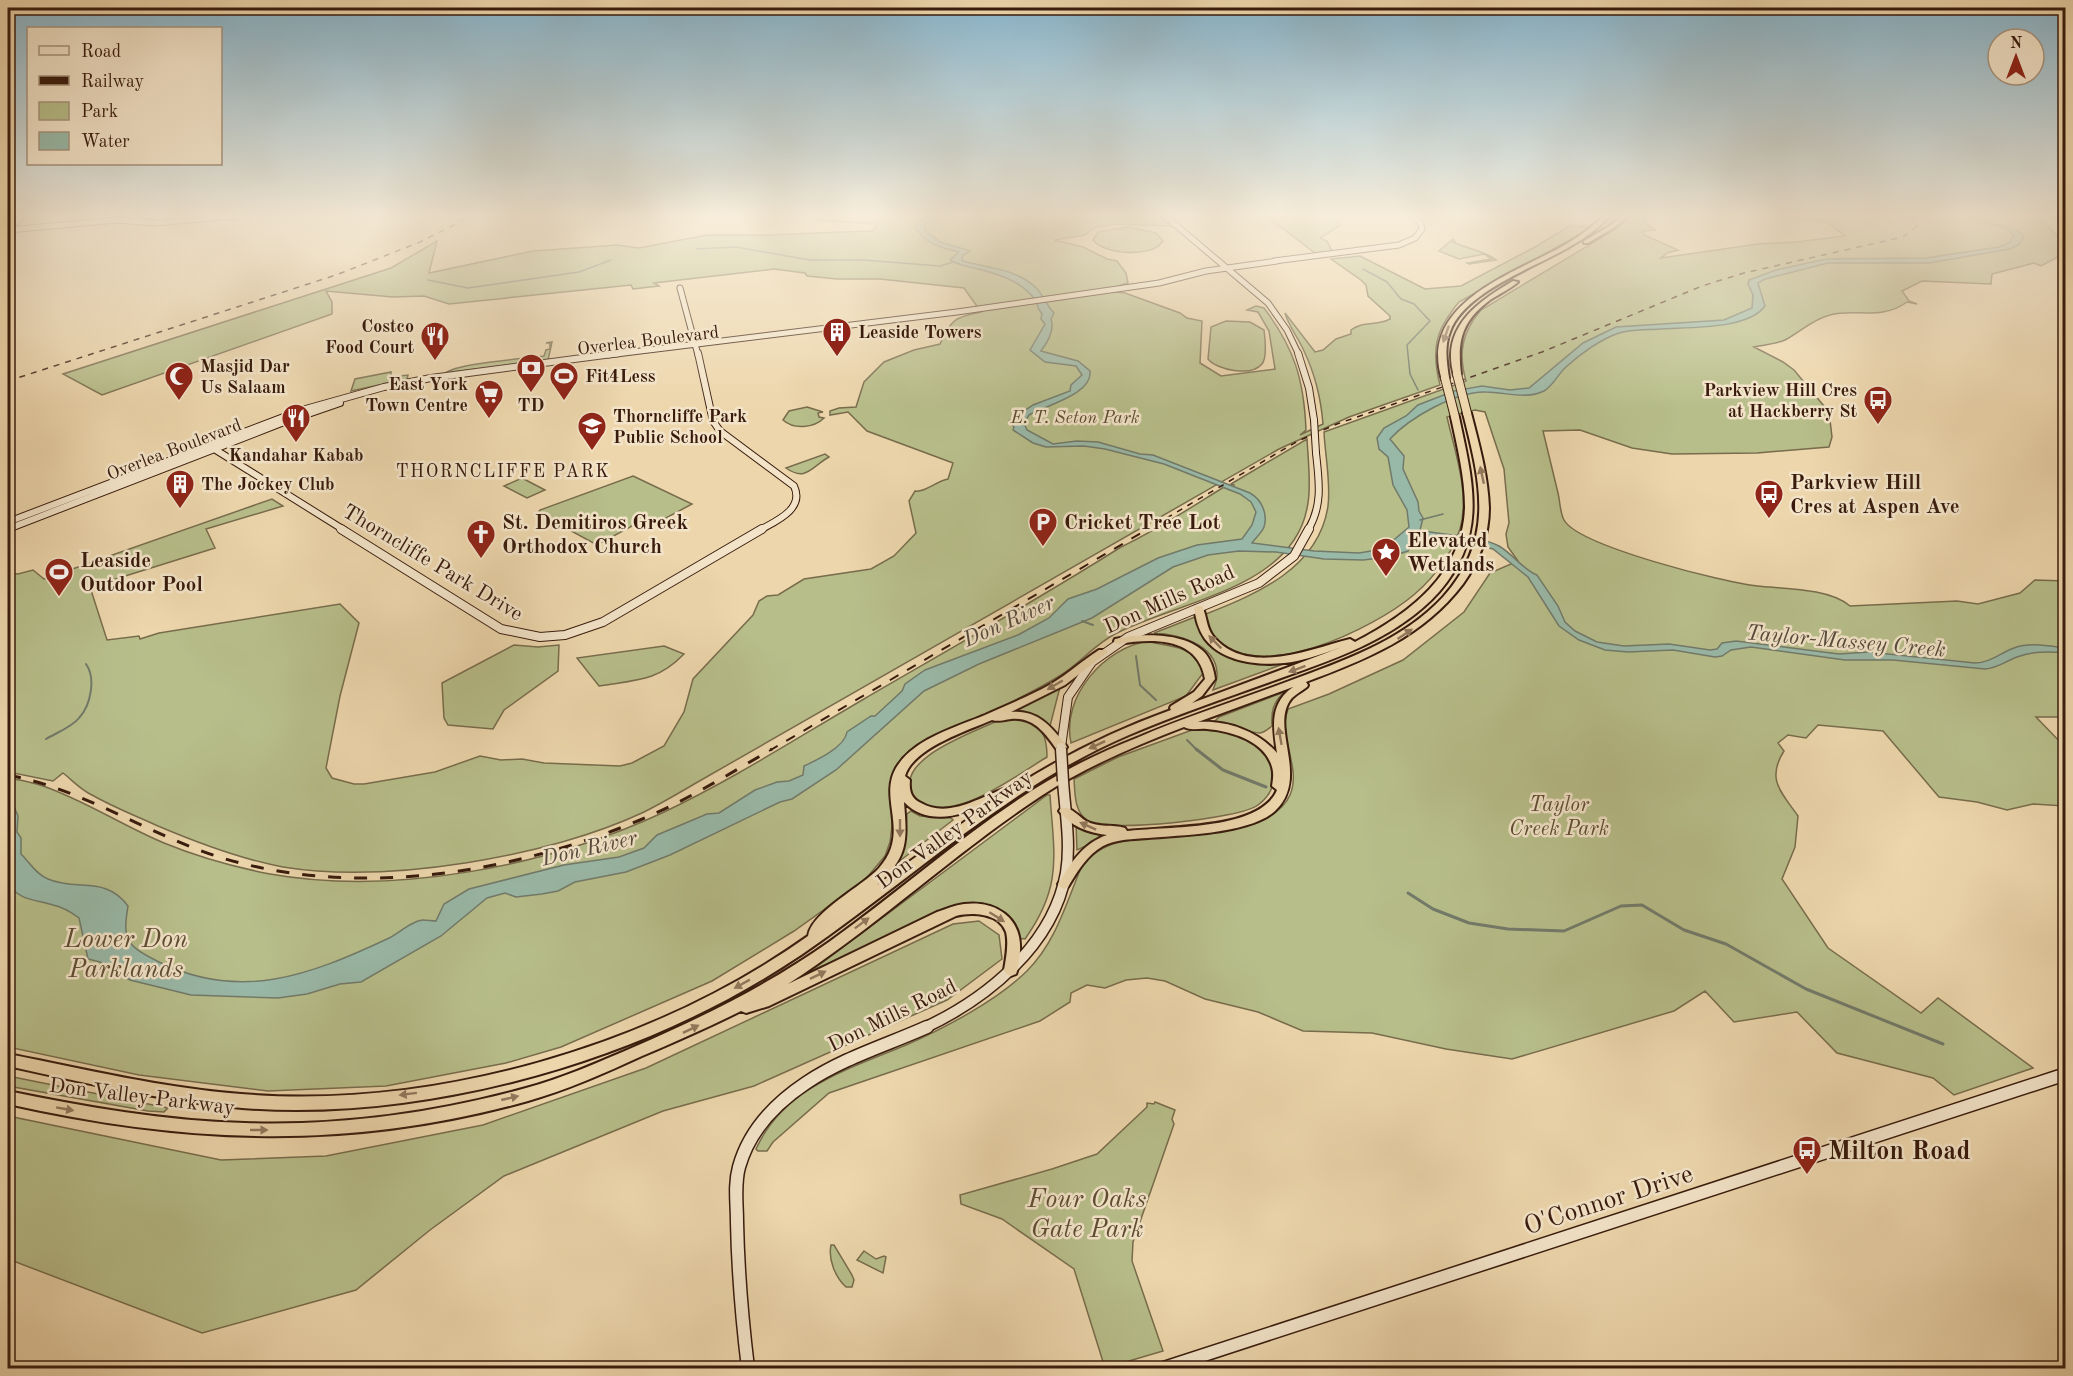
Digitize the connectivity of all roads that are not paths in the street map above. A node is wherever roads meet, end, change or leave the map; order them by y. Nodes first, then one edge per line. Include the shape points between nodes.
1 (1173, 279) edge
2 (1242, 279) edge
3 (1507, 279) edge
4 (1520, 279) edge
5 (680, 288) dead end
6 (696, 346) junction
7 (211, 448) junction
8 (8, 522) edge
9 (8, 529) edge
10 (1199, 608) junction
11 (1370, 637) junction
12 (1119, 641) junction
13 (1103, 652) junction
14 (1353, 661) junction
15 (1150, 722) junction
16 (1168, 729) junction
17 (1062, 747) junction
18 (1017, 790) junction
19 (1065, 811) junction
20 (1064, 884) junction
21 (809, 942) junction
22 (1011, 970) junction
23 (726, 1012) junction
24 (8, 1060) edge
25 (2066, 1074) edge
26 (8, 1098) edge
27 (748, 1368) edge
28 (1164, 1368) edge

1 - 6 main road, Overlea Boulevard via 976,310
2 - 10 main road, Don Mills Road, bridge via 1268,303 1290,335 1311,392 1317,515 1305,540 1284,564 1246,589
3 -> 11 highway, Don Valley Parkway, bridge via 1456,315 1443,345 1445,378 1471,494 1468,530 1460,551 1444,578 1419,605
14 -> 4 highway, Don Valley Parkway, bridge via 1404,635 1428,616 1453,591 1475,555 1486,504 1454,349 1464,321 1476,308
5 - 6 main road, Thorncliffe Park Drive
6 - 7 main road, Overlea Boulevard via 385,392 314,411
6 - 7 main road, Thorncliffe Park Drive via 713,421 720,431 794,486 798,500 786,514 603,622 563,636 537,638 501,628
7 - 8 main road, Overlea Boulevard
7 - 9 main road, Overlea Boulevard
11 -> 10 highway via 1294,658 1248,659 1213,644 1201,622
10 - 12 main road, Don Mills Road
11 -> 15 highway, Don Valley Parkway via 1321,660
12 - 13 main road, Don Mills Road
12 - 15 highway via 1160,638 1188,646 1207,664 1210,679 1198,694
13 - 17 main road, Don Mills Road via 1069,693 1062,723
13 -> 21 highway via 1057,685 938,741 907,760 897,782 901,834 892,861 867,888 828,916
14 - 16 highway, Don Valley Parkway
20 -> 14 highway via 1086,852 1100,843 1125,836 1239,822 1264,814 1286,787 1279,710 1298,688
15 -> 18 highway, Don Valley Parkway via 1082,752
16 -> 19 highway via 1197,724 1220,726 1256,740 1274,757 1279,770 1279,784 1272,798 1260,809 1234,818 1119,831 1088,828
23 -> 16 highway, Don Valley Parkway via 806,966 1024,801 1086,766
17 - 18 highway via 1038,719 1020,714 997,718 916,759 903,784 910,802 918,808 943,813
17 - 19 main road, Don Mills Road, bridge
18 - 21 highway, Don Valley Parkway
19 - 20 main road, Don Mills Road
20 - 22 main road, Don Mills Road via 1033,946
21 -> 24 highway, Don Valley Parkway via 716,998 599,1049 512,1075 428,1092 332,1102 239,1101 142,1087
23 -> 22 highway via 764,1002 963,909 983,910 1000,917 1011,928
22 - 27 main road, Don Mills Road via 936,1021 814,1077 766,1115 740,1163 736,1191 740,1304
26 -> 23 highway, Don Valley Parkway via 202,1128 311,1130 369,1125 453,1111 580,1077
25 - 28 main road, O'Connor Drive

